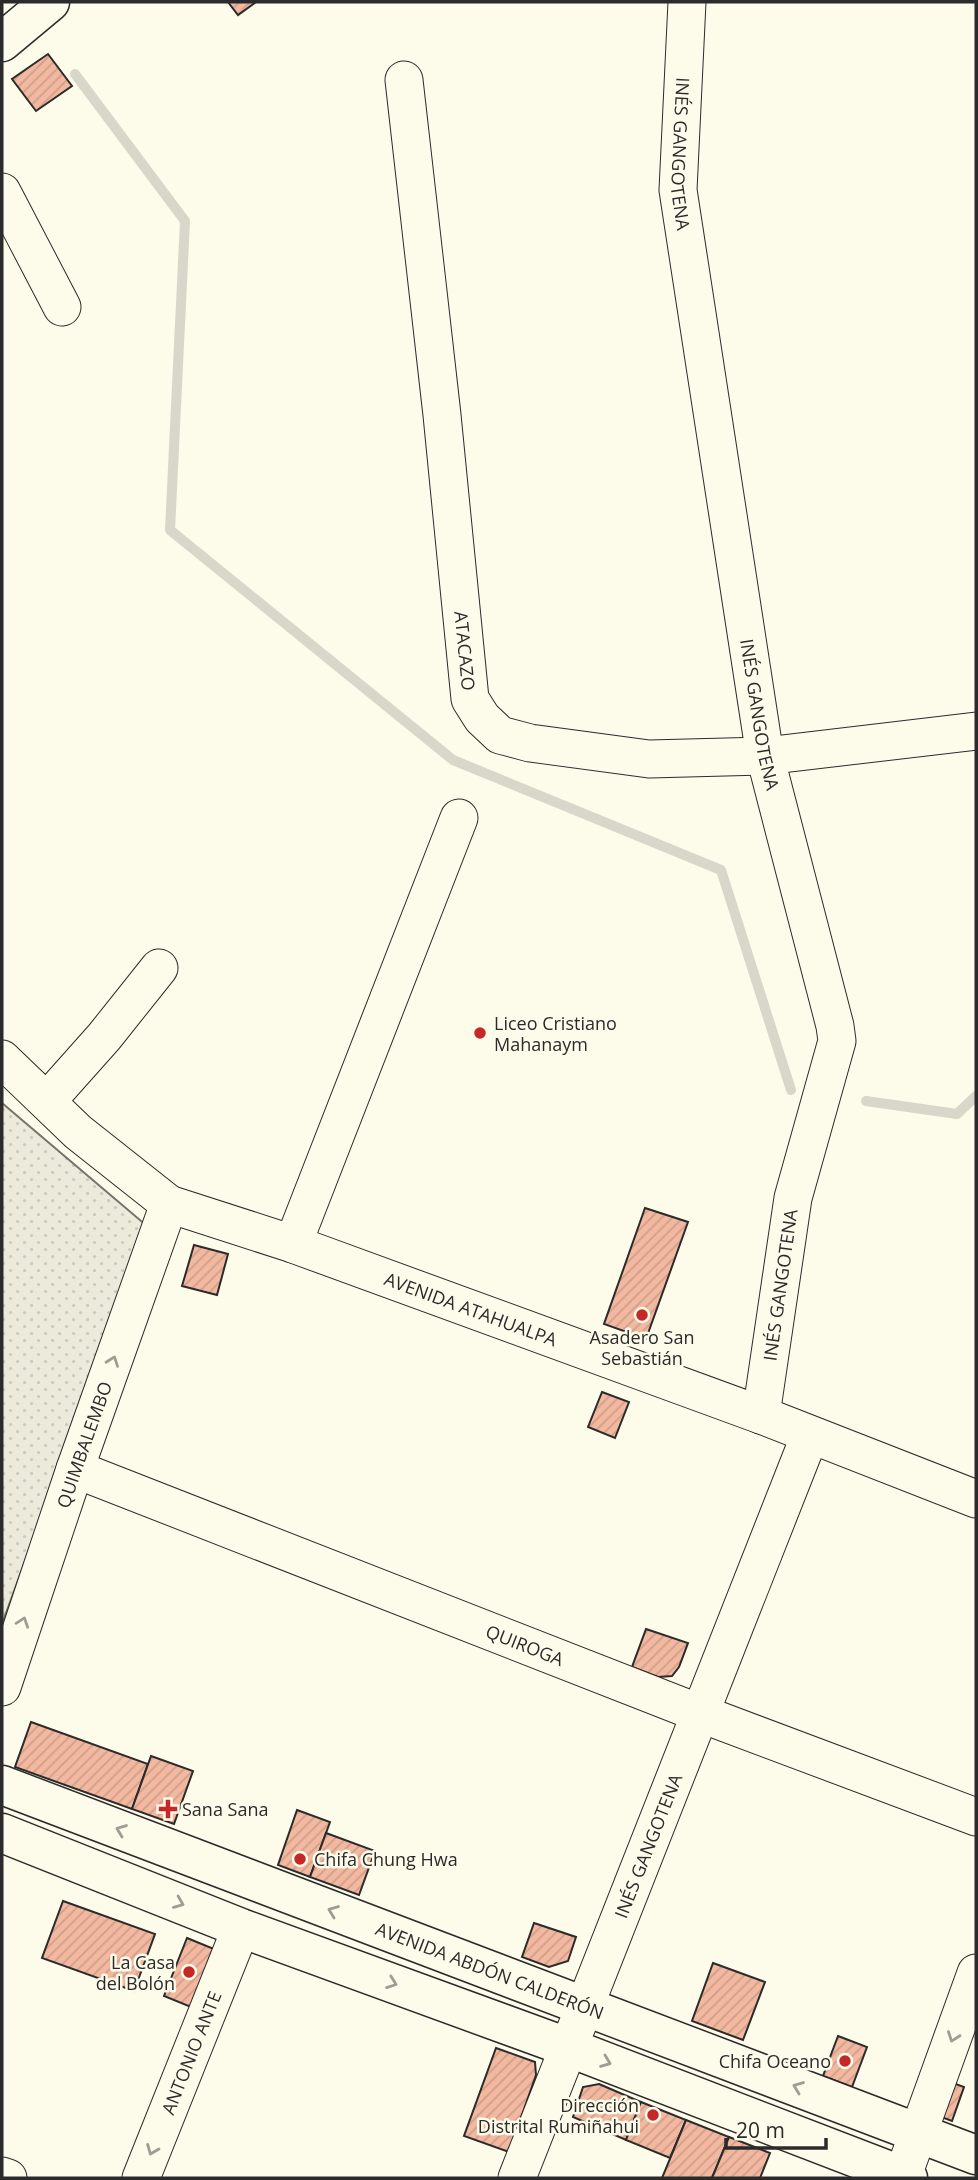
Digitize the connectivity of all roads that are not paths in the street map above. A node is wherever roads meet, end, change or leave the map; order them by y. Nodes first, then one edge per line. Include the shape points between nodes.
1 (50, 2) edge
2 (687, 2) edge
3 (2, 42) edge
4 (404, 80) dead end
5 (2, 192) edge
6 (62, 307) dead end
7 (976, 731) edge
8 (765, 756) junction
9 (459, 818) dead end
10 (159, 968) dead end
11 (2, 1059) edge
12 (47, 1101) junction
13 (169, 1204) junction
14 (293, 1244) junction
15 (761, 1415) junction
16 (810, 1435) junction
17 (75, 1469) junction
18 (976, 1499) edge
19 (2, 1687) edge
20 (699, 1713) junction
21 (2, 1785) edge
22 (976, 1817) edge
23 (2, 1833) edge
24 (241, 1928) junction
25 (976, 1973) edge
26 (584, 2006) junction
27 (570, 2048) junction
28 (917, 2133) junction
29 (976, 2155) edge
30 (2, 2176) edge
31 (8, 2178) edge
32 (141, 2178) edge
33 (517, 2178) edge
34 (904, 2178) edge

1 - 3 main road
2 - 8 street, INÉS GANGOTENA via 678,190
4 - 8 street, ATACAZO via 470,699 500,735 530,743 649,760
5 - 6 street
7 - 8 street, ATACAZO
8 - 15 street, INÉS GANGOTENA via 837,1041 793,1198
9 - 14 street
10 - 12 street
11 - 12 street, AVENIDA ATAHUALPA
12 - 13 street, AVENIDA ATAHUALPA via 78,1132
13 - 14 street, AVENIDA ATAHUALPA
17 -> 13 street, QUIMBALEMBO
14 - 15 street, AVENIDA ATAHUALPA
15 - 16 street, AVENIDA ATAHUALPA
16 - 18 street, AVENIDA ATAHUALPA
16 - 20 street, INÉS GANGOTENA
19 -> 17 street, QUIMBALEMBO
17 - 20 street, QUIROGA
20 - 22 street, QUIROGA
20 - 26 street, INÉS GANGOTENA
26 -> 21 main road, AVENIDA ABDÓN CALDERÓN
23 -> 24 main road
24 -> 27 main road
24 -> 32 street, ANTONIO ANTE
25 -> 28 street
26 - 27 street, INÉS GANGOTENA
28 -> 26 main road, AVENIDA ABDÓN CALDERÓN
27 - 33 street, INÉS GANGOTENA
27 -> 34 main road
28 - 29 main road, AVENIDA ABDÓN CALDERÓN
28 - 34 street
30 - 31 street

